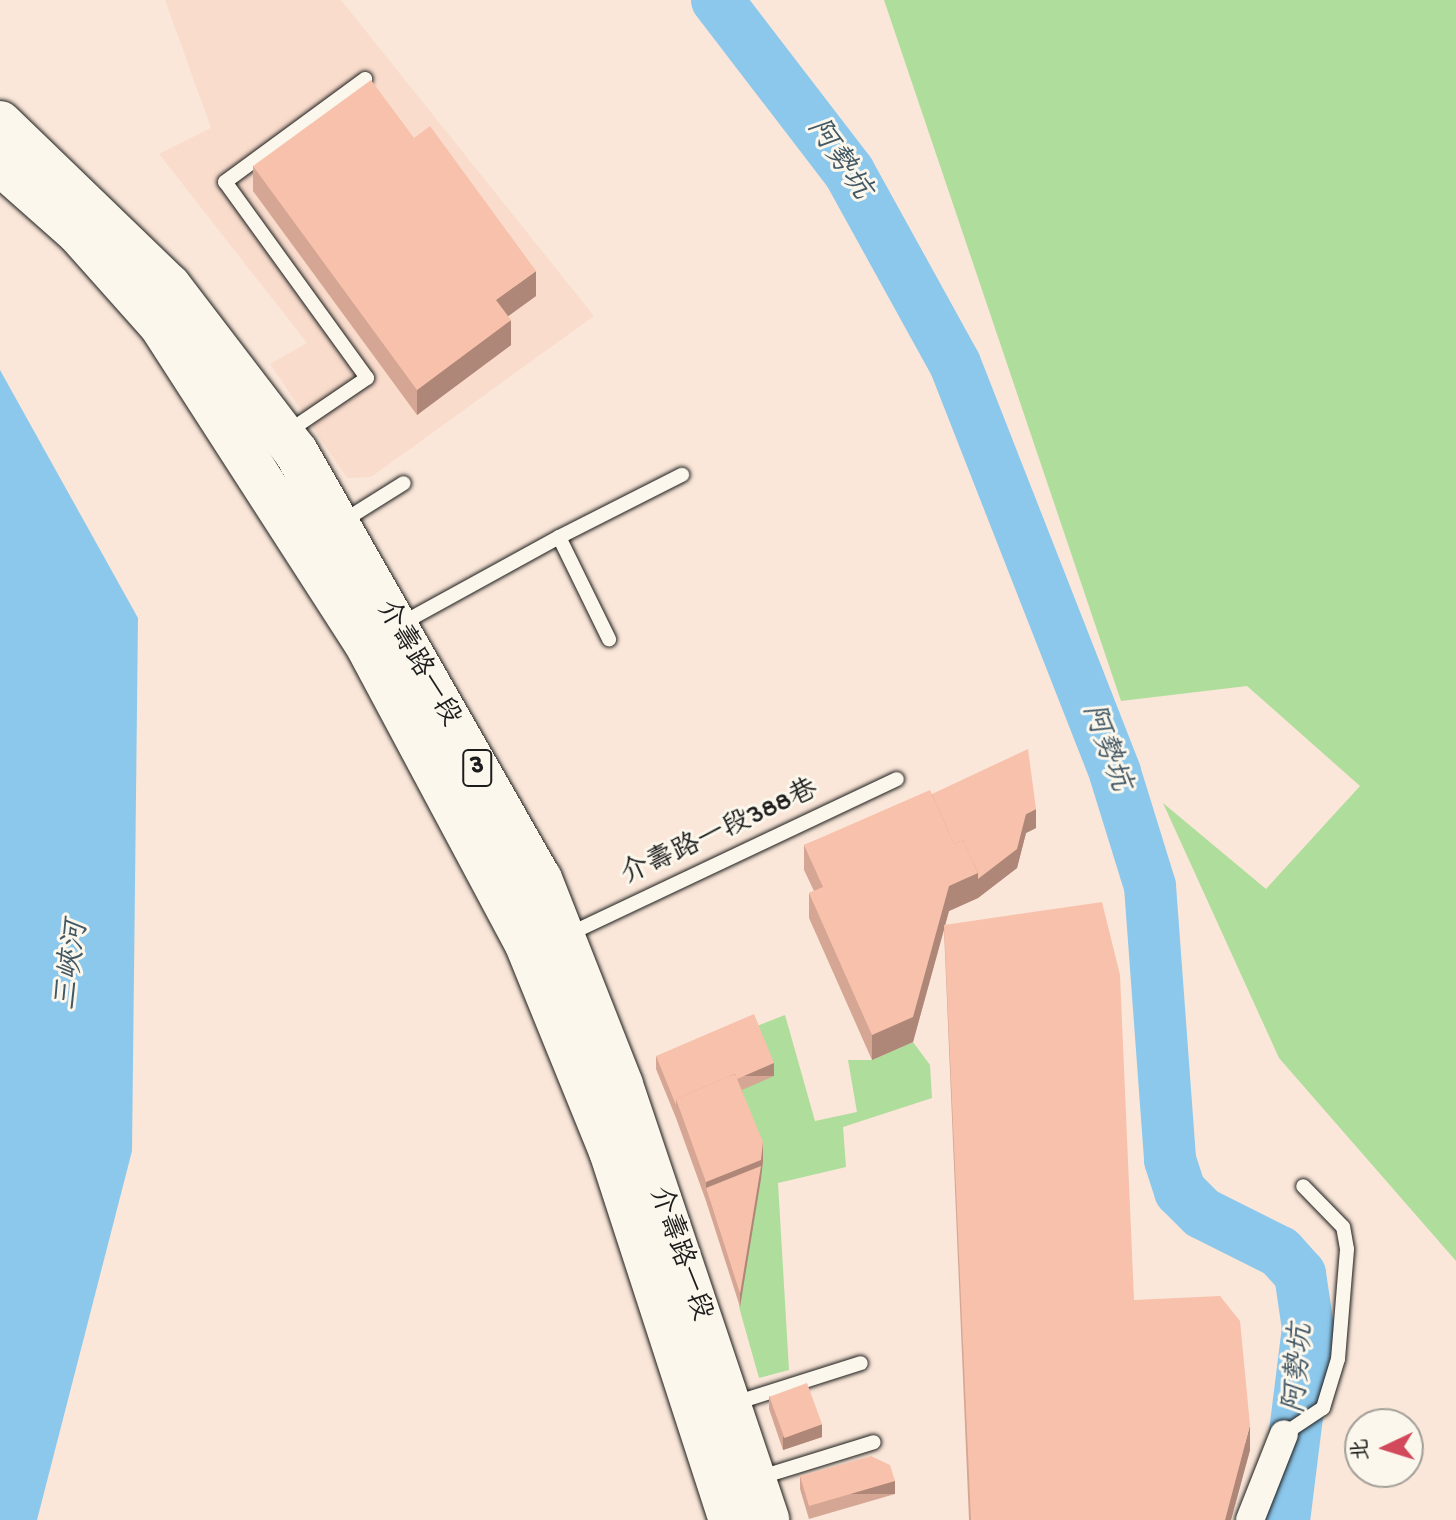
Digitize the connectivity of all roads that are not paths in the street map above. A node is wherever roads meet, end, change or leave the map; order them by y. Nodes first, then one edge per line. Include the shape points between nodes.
1 (365, 79) dead end
2 (0, 123) edge
3 (0, 163) edge
4 (283, 436) junction
5 (682, 475) dead end
6 (404, 483) dead end
7 (337, 524) junction
8 (559, 537) junction
9 (381, 634) junction
10 (609, 639) dead end
11 (897, 779) dead end
12 (565, 936) junction
13 (1303, 1186) dead end
14 (861, 1363) dead end
15 (730, 1405) junction
16 (1284, 1434) joint
17 (874, 1442) dead end
18 (753, 1479) junction
19 (731, 1520) edge
20 (767, 1520) edge
21 (1250, 1520) edge

1 - 4 lane via 225,182 367,378
2 - 4 main road, 介壽路一段 / 3 via 169,286
3 - 9 main road, 介壽路一段 / 3 via 79,233 161,325
4 - 7 main road, 介壽路一段 / 3
5 - 8 lane
6 - 7 lane
7 - 9 main road, 介壽路一段 / 3
8 - 9 lane
8 - 10 lane
9 - 12 main road, 介壽路一段 / 3
9 - 19 main road, 介壽路一段 / 3 via 526,942 611,1151
11 - 12 lane, 介壽路一段388巷
12 - 15 main road, 介壽路一段 / 3
13 - 16 lane via 1343,1227 1347,1249 1338,1359 1315,1413
14 - 15 lane
15 - 18 main road, 介壽路一段 / 3
16 - 21 street
17 - 18 lane
18 - 20 main road, 介壽路一段 / 3

